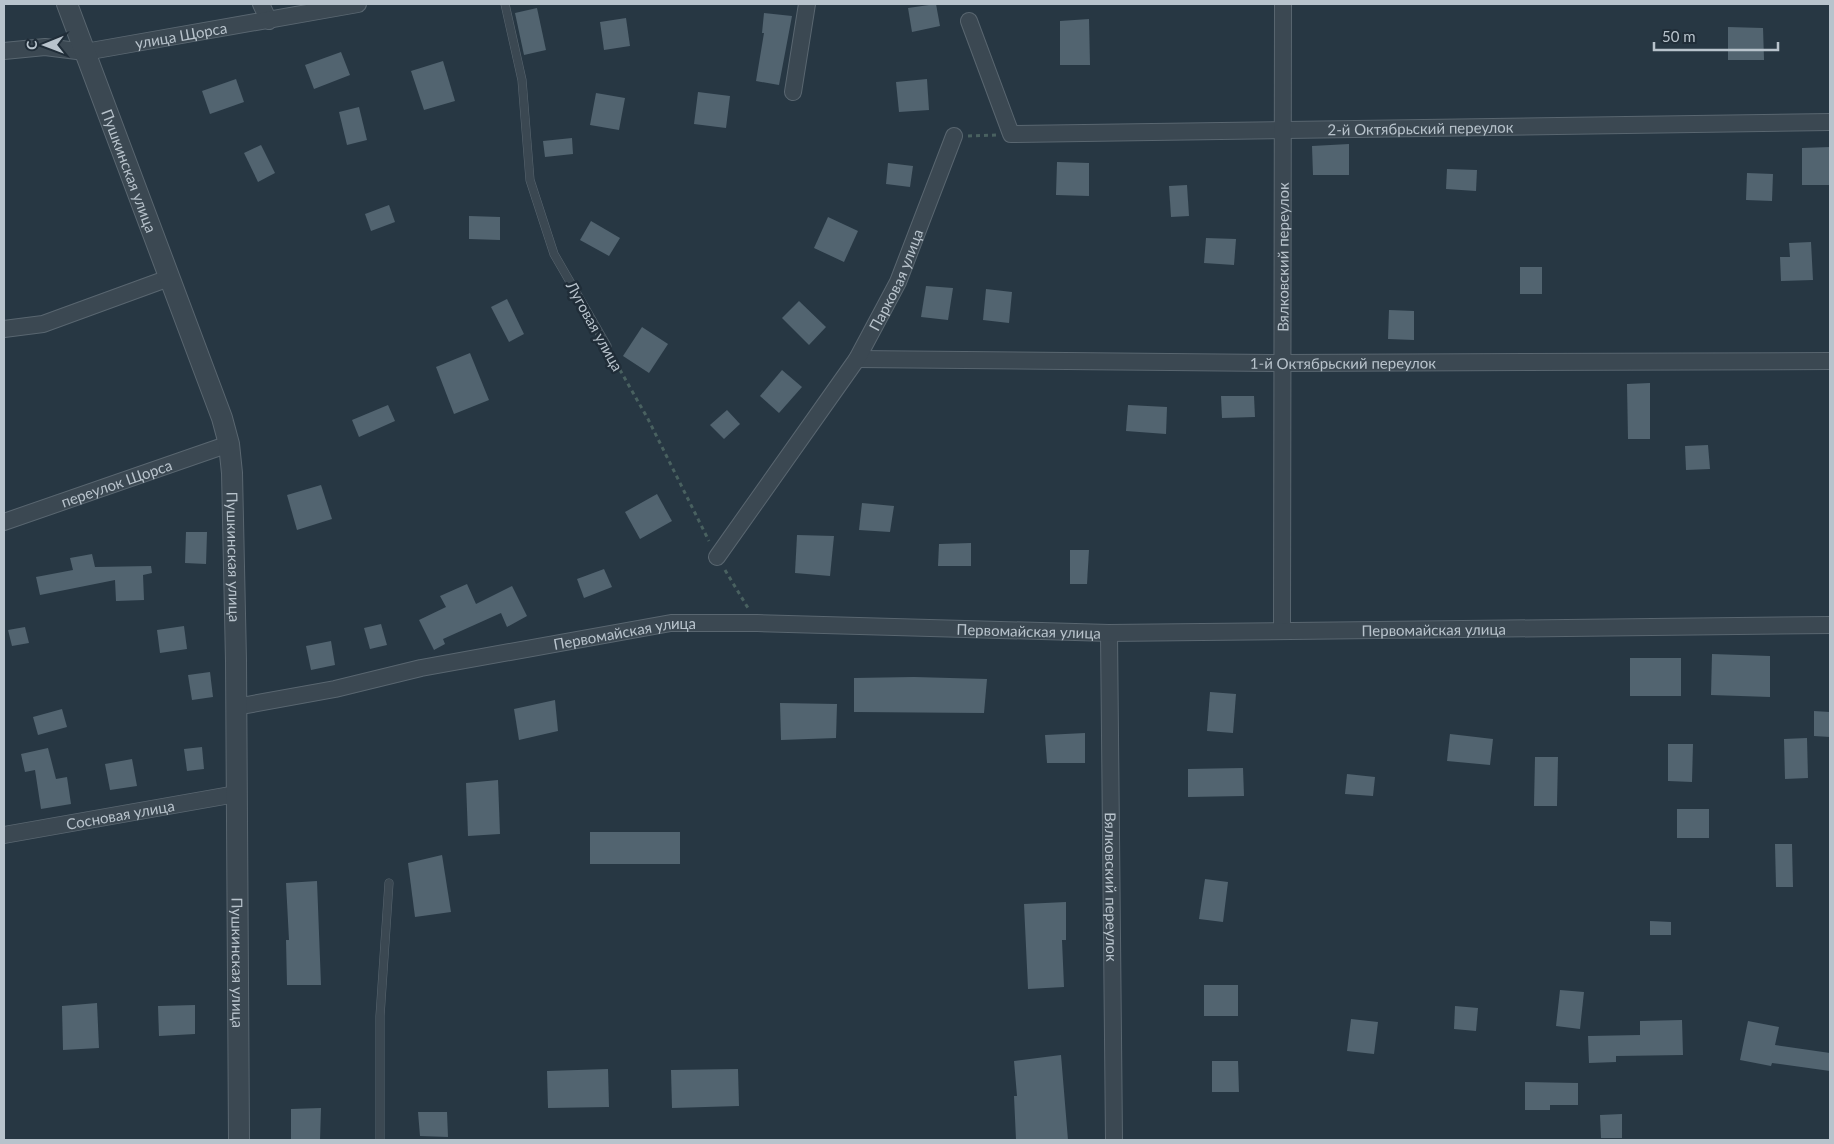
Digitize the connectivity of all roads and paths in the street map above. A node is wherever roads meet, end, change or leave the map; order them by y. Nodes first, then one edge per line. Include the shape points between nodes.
1 (67, 4) edge
2 (261, 4) edge
3 (358, 4) edge
4 (505, 4) edge
5 (808, 4) edge
6 (1283, 4) edge
7 (269, 21) junction
8 (969, 21) dead end
9 (4, 51) edge
10 (85, 52) junction
11 (793, 92) dead end
12 (1830, 122) edge
13 (1283, 131) junction
14 (1011, 134) junction
15 (954, 136) joint
16 (169, 278) junction
17 (4, 329) edge
18 (607, 346) joint
19 (856, 359) junction
20 (1830, 361) edge
21 (1283, 363) junction
22 (229, 444) junction
23 (4, 522) edge
24 (717, 557) junction
25 (757, 623) junction
26 (1830, 625) edge
27 (1282, 631) junction
28 (1109, 633) junction
29 (236, 707) junction
30 (236, 794) junction
31 (4, 835) edge
32 (389, 883) dead end
33 (239, 1140) edge
34 (380, 1140) edge
35 (1114, 1140) edge

1 - 10 street, Пушкинская улица
2 - 7 street
3 - 7 street, улица Щорса
4 - 18 lane, Луговая улица via 522,80 530,180 554,254
5 - 11 street
6 - 13 street, Вялковский переулок
7 - 10 street, улица Щорса
8 - 14 street
9 - 10 street, улица Щорса via 45,47
10 - 16 street, Пушкинская улица
12 - 13 street, 2-й Октябрьский переулок
13 - 14 street, 2-й Октябрьский переулок
13 - 21 street, Вялковский переулок
14 - 15 path
15 - 19 street, Парковая улица via 898,282
16 - 17 street via 44,324
16 - 22 street, Пушкинская улица
18 - 24 path, Луговая улица via 648,419
19 - 21 street, 1-й Октябрьский переулок
19 - 24 street, Парковая улица
20 - 21 street, 1-й Октябрьский переулок
21 - 27 street, Вялковский переулок
22 - 23 street, переулок Щорса
22 - 29 street, Пушкинская улица
24 - 25 path, Луговая улица
25 - 28 street, Первомайская улица
25 - 29 street, Первомайская улица via 671,623 421,668 336,689
26 - 27 street, Первомайская улица
27 - 28 street, Первомайская улица
28 - 35 street, Вялковский переулок
29 - 30 street, Пушкинская улица
30 - 31 street, Сосновая улица
30 - 33 street, Пушкинская улица
32 - 34 lane via 380,1016

